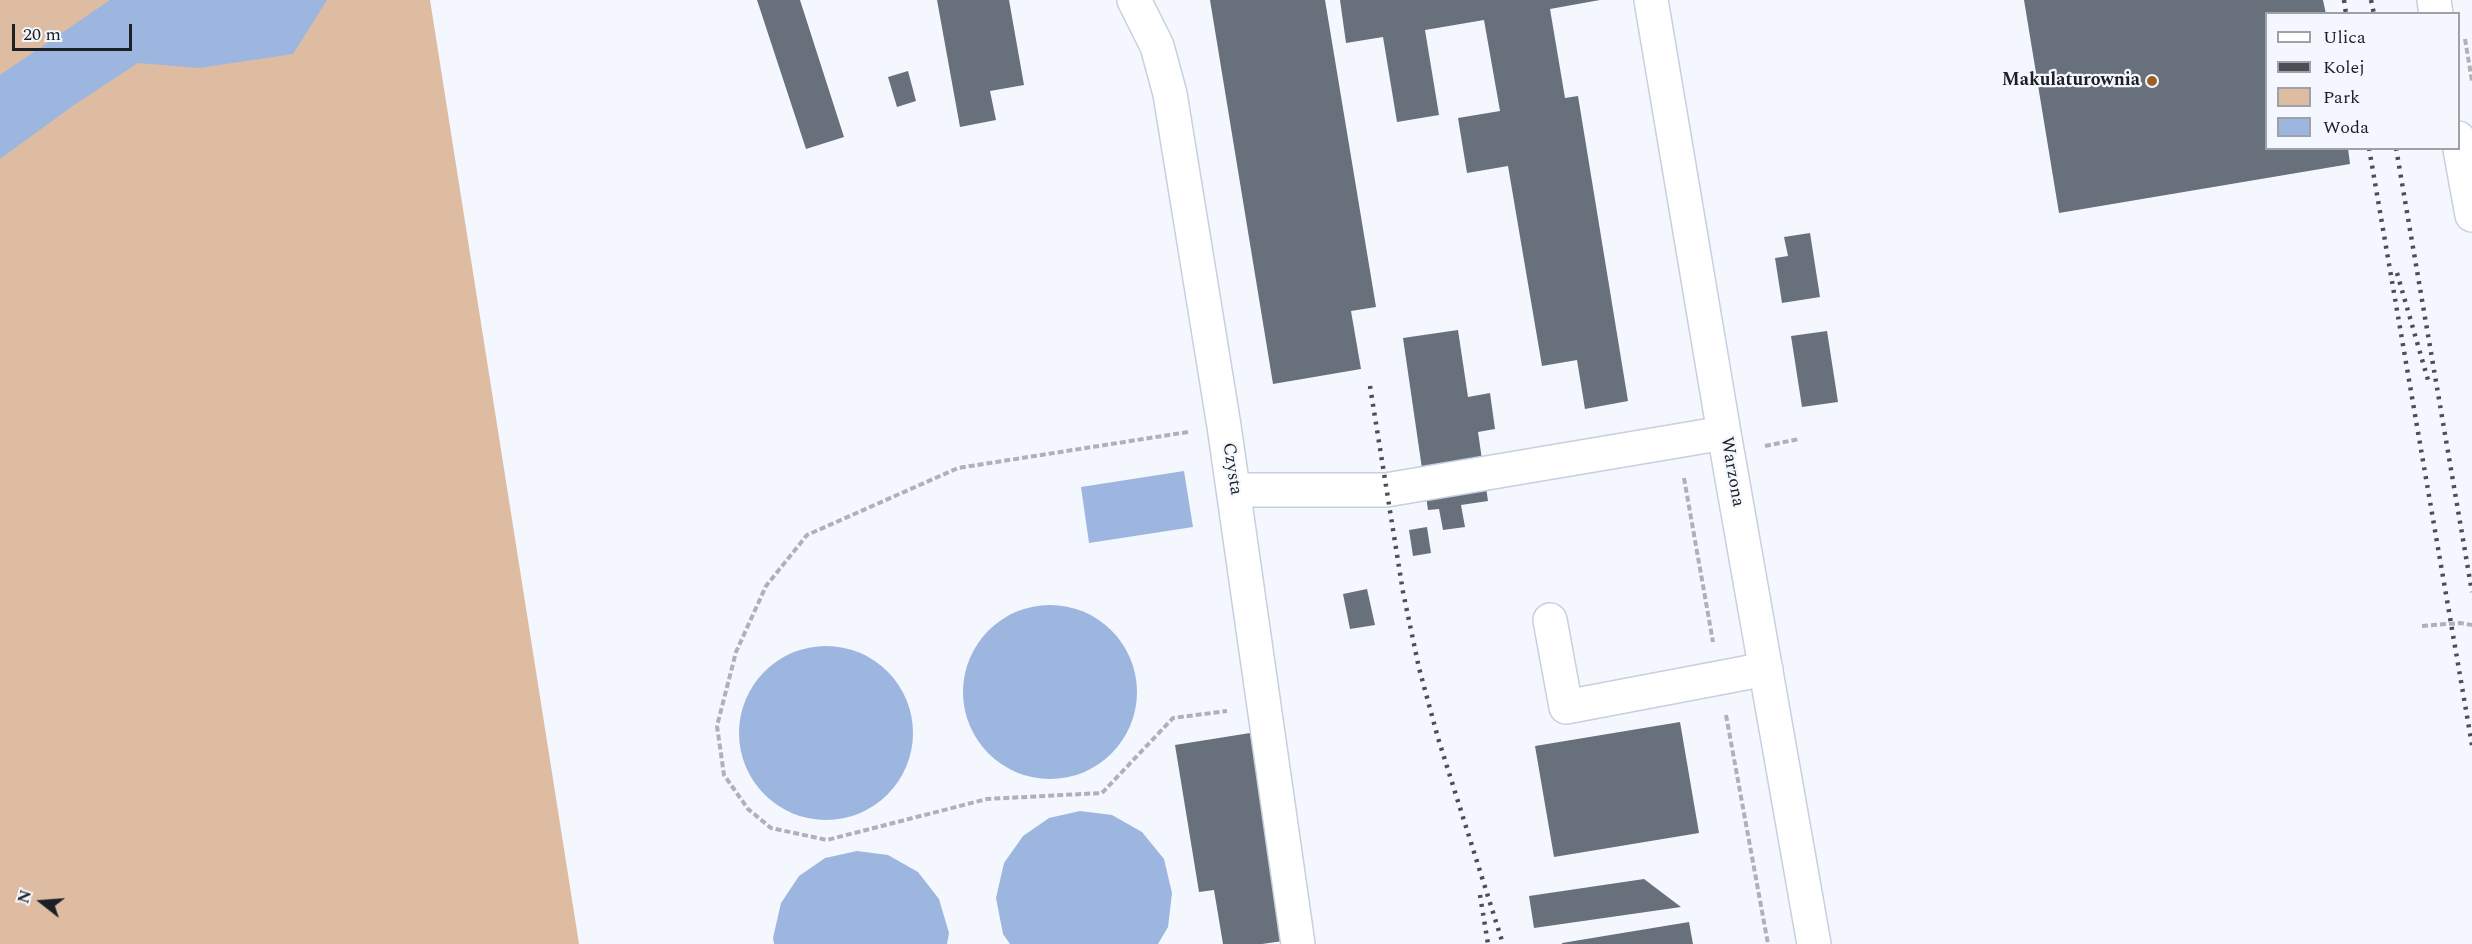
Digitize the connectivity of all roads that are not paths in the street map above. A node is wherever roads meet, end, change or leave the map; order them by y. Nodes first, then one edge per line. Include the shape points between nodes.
1 (1134, 0) edge
2 (1651, 0) edge
3 (2460, 149) edge
4 (2472, 215) edge
5 (1724, 433) junction
6 (1234, 490) junction
7 (1550, 620) dead end
8 (1766, 669) junction
9 (1298, 944) edge
10 (1814, 944) edge

1 - 6 lane, Czysta via 1157,46 1170,94
2 - 5 lane, Warzona
3 - 4 lane
5 - 6 lane via 1386,490
5 - 8 lane, Warzona
6 - 9 lane, Czysta
7 - 8 lane via 1566,707
8 - 10 lane, Warzona

